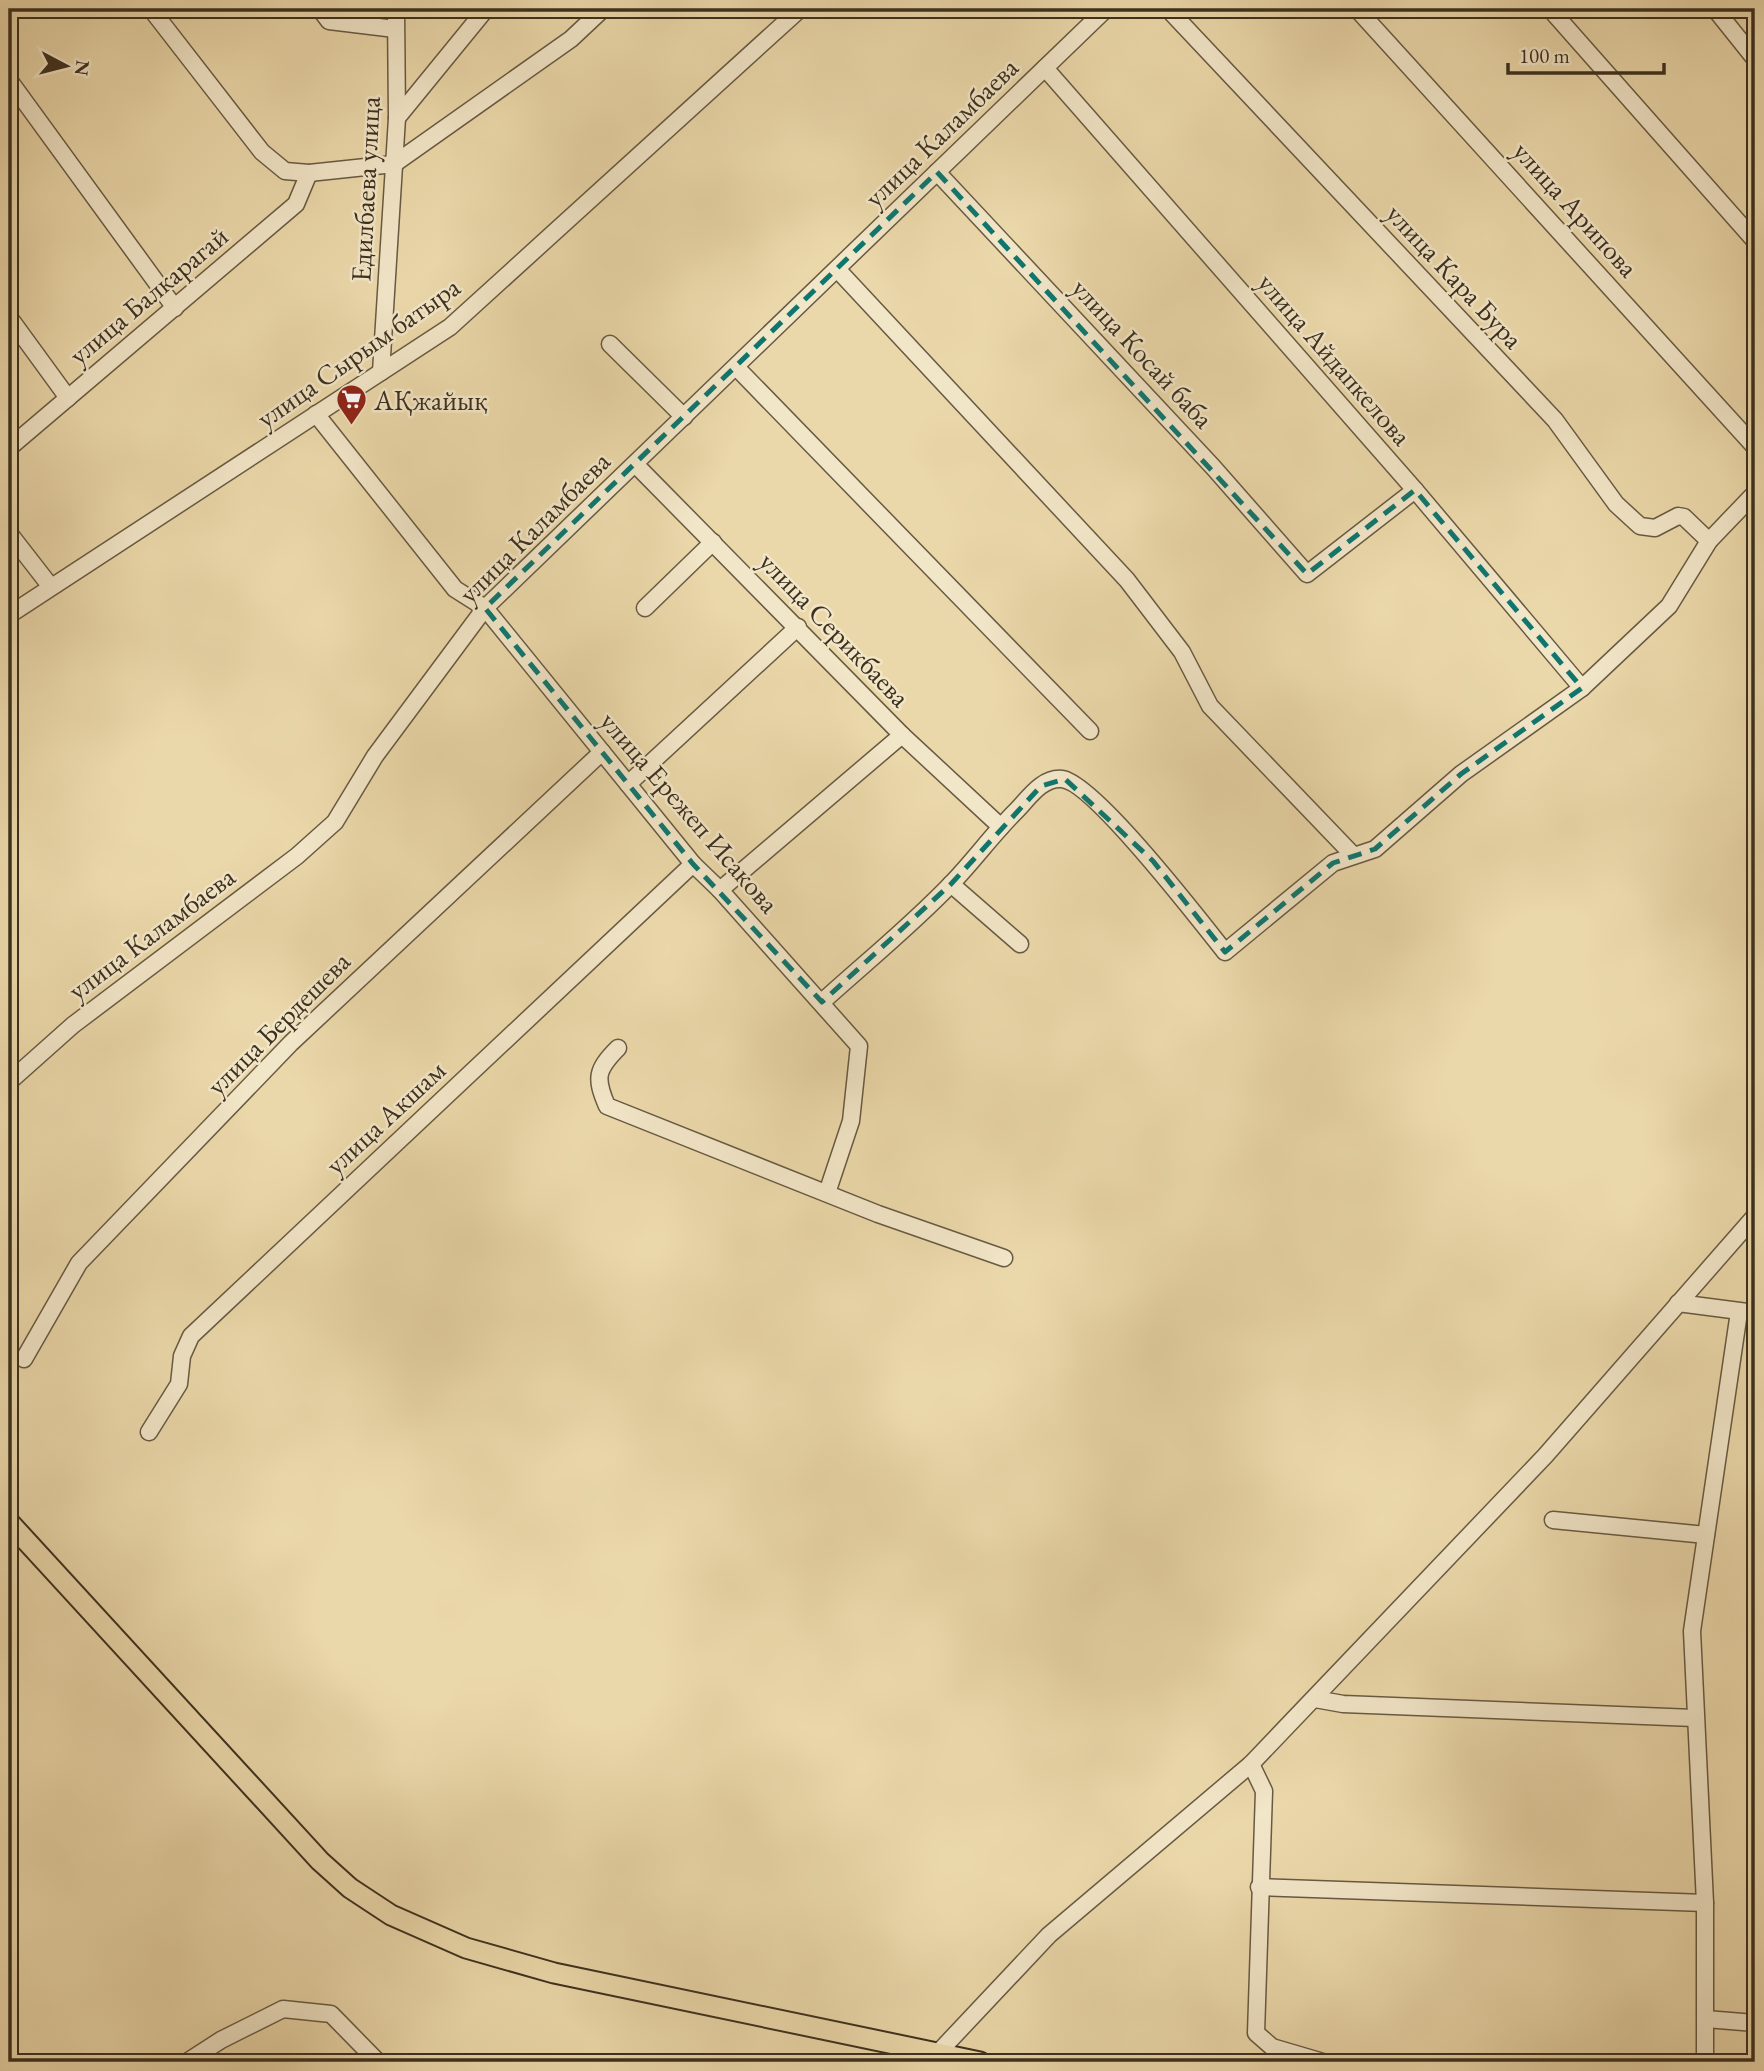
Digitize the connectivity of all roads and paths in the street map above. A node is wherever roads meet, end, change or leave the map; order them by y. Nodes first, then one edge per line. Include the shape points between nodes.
1 (151, 9) edge
2 (320, 9) edge
3 (396, 9) edge
4 (486, 9) edge
5 (603, 9) edge
6 (800, 9) edge
7 (1106, 9) edge
8 (1168, 9) edge
9 (1357, 9) edge
10 (1550, 9) edge
11 (1715, 9) edge
12 (396, 29) junction
13 (1755, 59) edge
14 (1045, 68) junction
15 (9, 80) edge
16 (397, 118) junction
17 (394, 164) junction
18 (937, 172) junction
19 (309, 173) junction
20 (1755, 241) edge
21 (837, 268) junction
22 (175, 308) junction
23 (9, 317) edge
24 (610, 344) dead end
25 (736, 367) junction
26 (381, 372) junction
27 (68, 398) junction
28 (316, 414) junction
29 (684, 417) junction
30 (1755, 447) edge
31 (9, 448) edge
32 (635, 464) junction
33 (1415, 490) junction
34 (1755, 493) edge
35 (9, 533) edge
36 (1709, 541) junction
37 (713, 542) junction
38 (51, 587) junction
39 (485, 608) junction
40 (645, 608) dead end
41 (9, 615) edge
42 (797, 627) junction
43 (1582, 688) junction
44 (1090, 731) dead end
45 (902, 735) junction
46 (602, 752) junction
47 (628, 785) junction
48 (1001, 827) junction
49 (1353, 855) junction
50 (693, 864) junction
51 (951, 884) junction
52 (720, 890) junction
53 (1020, 944) dead end
54 (822, 1002) junction
55 (618, 1048) dead end
56 (9, 1082) edge
57 (827, 1193) junction
58 (1755, 1216) edge
59 (1004, 1258) dead end
60 (1678, 1303) junction
61 (1747, 1313) edge
62 (24, 1359) dead end
63 (149, 1432) dead end
64 (1553, 1520) dead end
65 (9, 1522) edge
66 (1706, 1535) junction
67 (1315, 1699) junction
68 (1694, 1718) junction
69 (1251, 1764) junction
70 (1259, 1886) junction
71 (1705, 1903) junction
72 (1706, 2019) junction
73 (1755, 2023) edge
74 (930, 2060) edge
75 (187, 2062) edge
76 (378, 2062) edge
77 (980, 2062) edge
78 (1323, 2062) edge
79 (1706, 2062) edge

1 - 19 street via 262,152 285,171
2 - 12 street via 330,21
3 - 12 street, Едилбаева улица
4 - 16 street
5 - 17 street via 571,39
6 - 26 street, улица Сырым батыра via 450,327
7 - 14 street, улица Каламбаева
8 - 36 street, улица Кара Бура via 1555,420 1616,504 1640,526 1654,527 1684,517
9 - 30 street, улица Арипова
10 - 20 street
11 - 13 street
12 - 16 street, Едилбаева улица
14 - 18 street, улица Каламбаева
14 - 33 street, улица Айдапкелова
15 - 22 street
16 - 17 street, Едилбаева улица
17 - 19 street
17 - 26 street, Едилбаева улица
18 - 21 street, улица Каламбаева
18 - 33 street, улица Косай баба via 1307,574
19 - 22 street, улица Балкарагай via 296,204
21 - 25 street, улица Каламбаева
21 - 49 street via 1127,580 1182,652 1210,706
22 - 27 street, улица Балкарагай
23 - 27 street
24 - 29 street
25 - 29 street, улица Каламбаева
25 - 44 street
26 - 28 street, улица Сырым батыра
27 - 31 street, улица Балкарагай
28 - 38 street, улица Сырым батыра
28 - 39 street, улица Ережеп Исакова via 455,589
29 - 32 street, улица Каламбаева
32 - 37 street, улица Серикбаева
32 - 39 street, улица Каламбаева
33 - 43 street, улица Айдапкелова
34 - 36 street
35 - 38 street
36 - 43 street via 1669,606
37 - 40 street
37 - 42 street, улица Серикбаева
38 - 41 street, улица Сырым батыра
39 - 46 street, улица Ережеп Исакова
39 - 56 street, улица Каламбаева via 375,755 335,822 297,856 73,1025
42 - 45 street, улица Серикбаева
42 - 47 street
43 - 49 street via 1461,774 1375,849
45 - 48 street, улица Серикбаева
45 - 52 street
46 - 47 street, улица Ережеп Исакова
46 - 62 street, улица Бердешева via 291,1043 79,1262
47 - 50 street, улица Ережеп Исакова
48 - 49 street via 1041,786 1065,779 1075,784 1153,861 1225,952 1333,863
48 - 51 street
50 - 52 street, улица Ережеп Исакова
50 - 63 street, улица Акшам via 191,1336 182,1356 179,1384
51 - 53 street
51 - 54 street
52 - 54 street, улица Ережеп Исакова
54 - 57 street, улица Ережеп Исакова via 859,1046 851,1121
55 - 57 street via 603,1063 597,1084 607,1106
57 - 59 street
58 - 60 street
60 - 61 street
60 - 67 street via 1667,1321 1545,1456
61 - 66 street
64 - 66 street
65 - 74 main road via 320,1861 391,1915 466,1948 554,1972
66 - 68 street via 1692,1631
67 - 68 street via 1343,1704
67 - 69 street
68 - 71 street
69 - 70 street via 1264,1791
69 - 74 street via 1049,1935
70 - 71 street
70 - 78 street via 1256,2033 1272,2047
71 - 72 street
72 - 73 street
72 - 79 street
74 - 77 main road
75 - 76 street via 283,2009 331,2014

